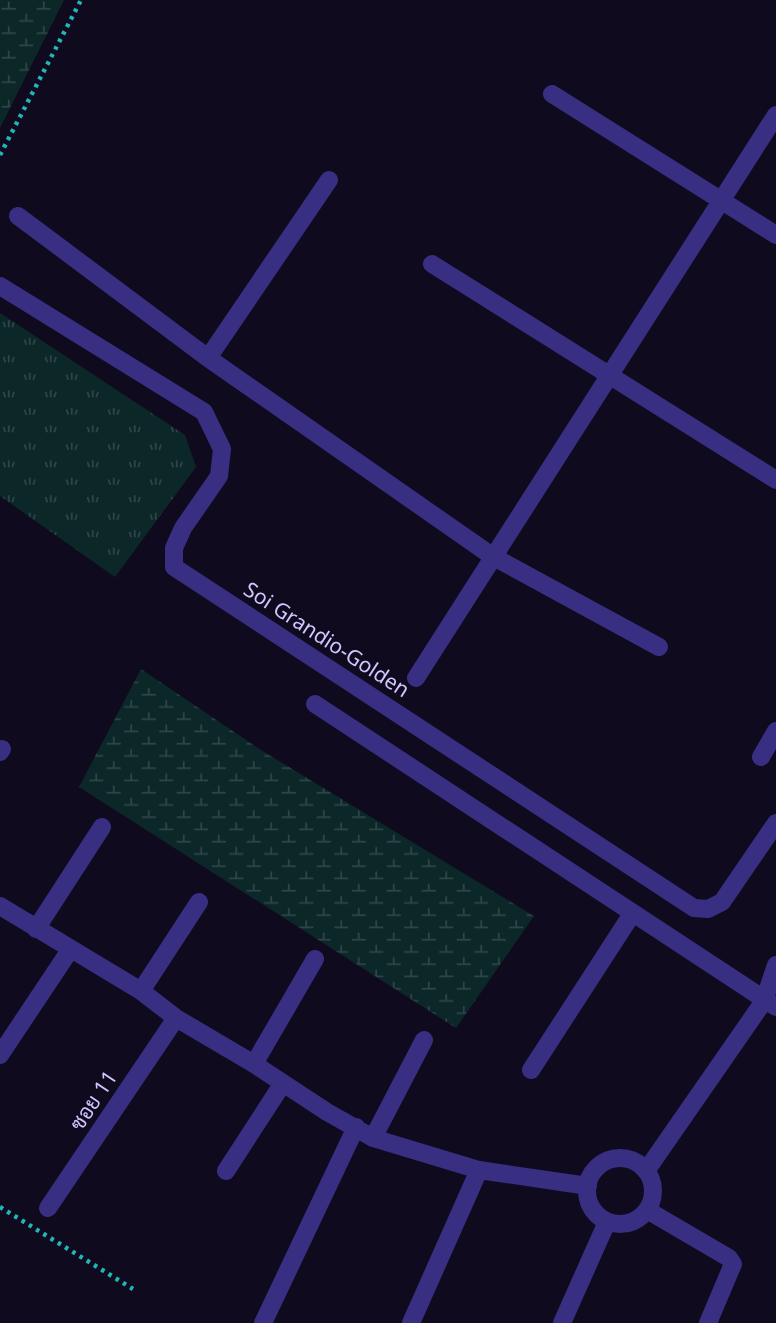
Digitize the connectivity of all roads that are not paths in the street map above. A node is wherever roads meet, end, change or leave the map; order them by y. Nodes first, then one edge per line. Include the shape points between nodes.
1 (552, 94) dead end
2 (776, 115) edge
3 (329, 180) dead end
4 (722, 201) junction
5 (18, 216) dead end
6 (776, 235) edge
7 (432, 264) dead end
8 (0, 286) edge
9 (208, 358) junction
10 (611, 375) junction
11 (776, 480) edge
12 (492, 556) junction
13 (659, 647) dead end
14 (416, 678) dead end
15 (315, 704) dead end
16 (776, 731) edge
17 (761, 757) dead end
18 (776, 823) edge
19 (102, 827) dead end
20 (199, 902) dead end
21 (0, 906) edge
22 (632, 914) junction
23 (36, 929) junction
24 (70, 950) junction
25 (315, 959) dead end
26 (776, 965) edge
27 (141, 991) junction
28 (772, 999) edge
29 (176, 1017) junction
30 (424, 1040) dead end
31 (0, 1055) edge
32 (254, 1064) junction
33 (531, 1070) dead end
34 (283, 1083) junction
35 (356, 1127) junction
36 (373, 1138) junction
37 (478, 1170) junction
38 (226, 1171) dead end
39 (646, 1171) junction
40 (588, 1186) junction
41 (48, 1208) dead end
42 (647, 1210) junction
43 (607, 1222) junction
44 (263, 1323) edge
45 (411, 1323) edge
46 (562, 1323) edge
47 (709, 1323) edge

1 - 4 street
2 - 4 street
3 - 9 street
4 - 6 street
4 - 10 street
5 - 9 street
7 - 10 street
8 - 18 street, Soi Grandio-Golden via 204,412 222,449 219,476 183,528 174,548 174,567 694,908 708,909 722,902
9 - 12 street
10 - 11 street
10 - 12 street
12 - 13 street
12 - 14 street
15 - 22 street
16 - 17 street
19 - 23 street
20 - 27 street
21 - 23 street
22 - 28 street
22 - 33 street
23 - 24 street
24 - 27 street
24 - 31 street
25 - 32 street
26 - 28 street
27 - 29 street
28 - 39 street
29 - 32 street
29 - 41 street, ซอย 11
30 - 36 street
32 - 34 street
34 - 35 street
34 - 38 street
35 - 36 street
35 - 44 street
36 - 37 street
37 - 40 street
37 - 45 street
39 - 40 street via 634,1161 613,1158 595,1169
39 - 42 street via 653,1185
40 - 43 street via 593,1211
42 - 43 street via 634,1222
42 - 47 street via 733,1264
43 - 46 street

